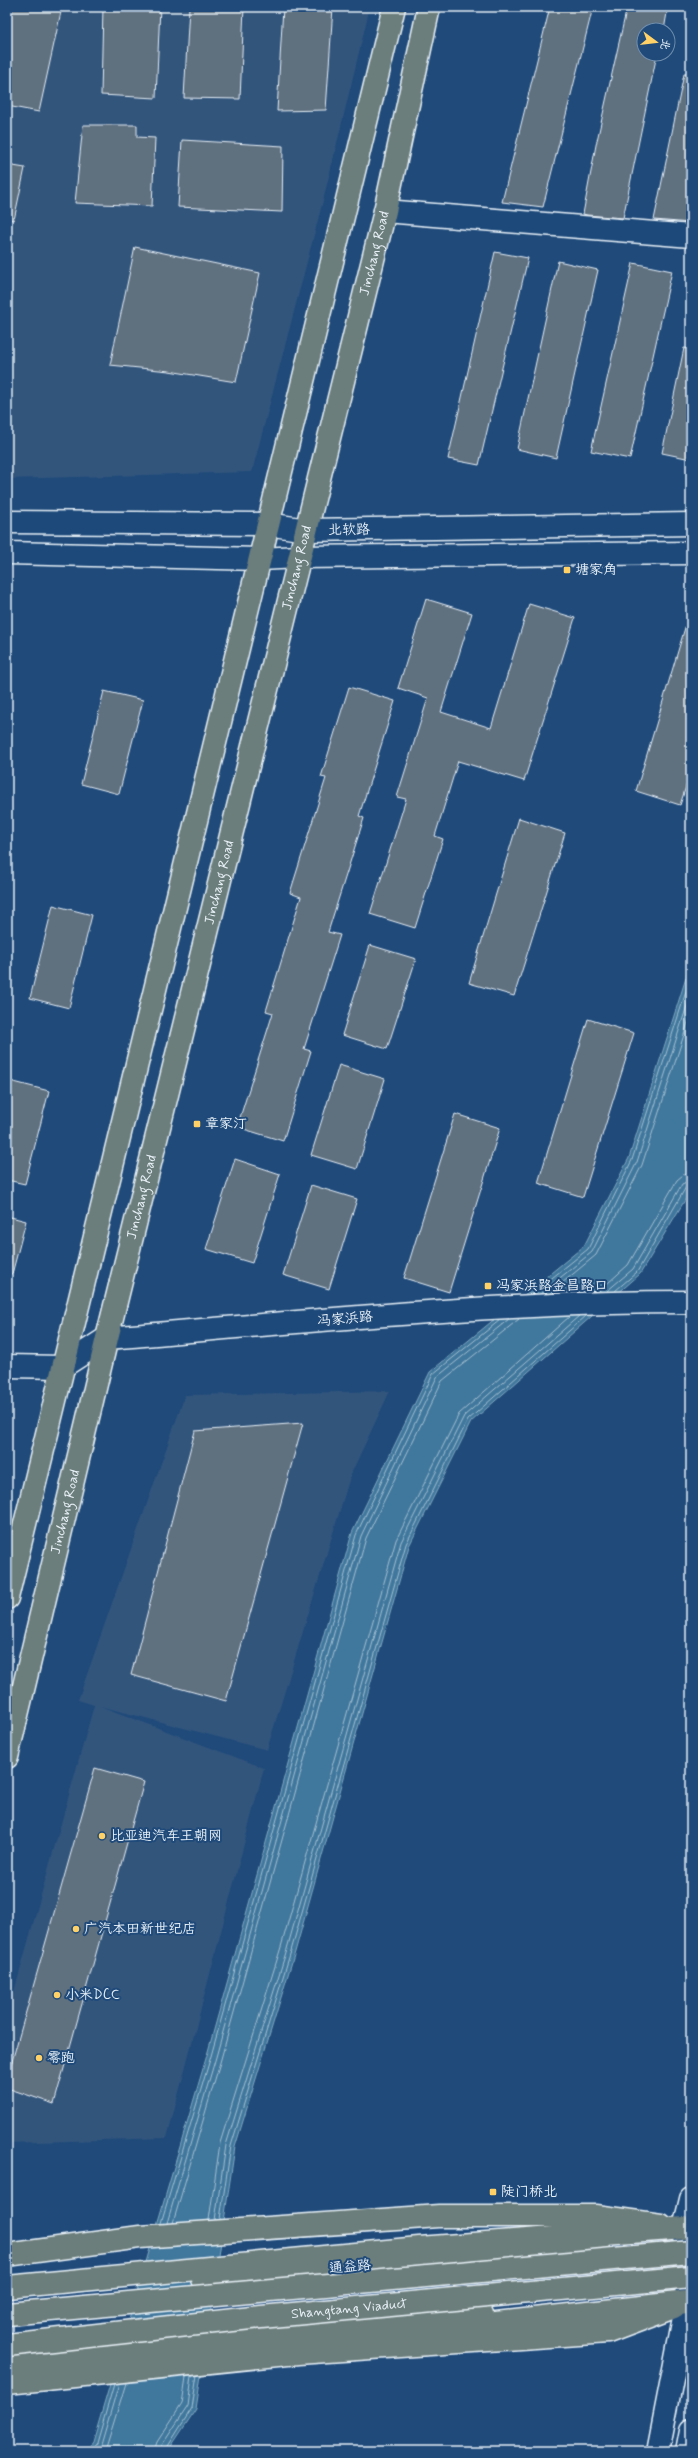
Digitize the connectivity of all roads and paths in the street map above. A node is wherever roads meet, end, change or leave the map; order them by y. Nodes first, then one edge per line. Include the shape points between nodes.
1 (394, 7) edge
2 (429, 7) edge
3 (385, 211) junction
4 (691, 236) edge
5 (7, 522) edge
6 (267, 524) junction
7 (691, 524) edge
8 (307, 530) junction
9 (7, 553) edge
10 (691, 553) edge
11 (299, 557) junction
12 (260, 559) junction
13 (691, 1302) edge
14 (107, 1338) junction
15 (7, 1366) edge
16 (62, 1367) junction
17 (7, 1598) edge
18 (7, 1758) edge
19 (691, 2199) edge
20 (688, 2228) edge
21 (691, 2252) edge
22 (7, 2255) edge
23 (691, 2277) edge
24 (7, 2287) edge
25 (7, 2296) edge
26 (689, 2302) edge
27 (7, 2314) edge
28 (7, 2345) edge
29 (7, 2356) edge
30 (7, 2370) edge
31 (7, 2383) edge
32 (691, 2430) edge
33 (658, 2451) edge
34 (687, 2451) edge

1 - 6 main road
2 - 3 main road, Jinchang Road
3 - 4 street
3 - 8 main road, Jinchang Road
5 - 6 street, 北软路
6 - 8 street, 北软路
6 - 12 main road
7 - 8 street, 北软路
8 - 11 main road, Jinchang Road
9 - 12 street, 北软路
10 - 11 street, 北软路
11 - 12 street, 北软路
11 - 14 main road, Jinchang Road
12 - 16 main road
13 - 14 street, 冯家浜路 via 624,1302 504,1308
14 - 16 street, 冯家浜路
14 - 18 main road, Jinchang Road
15 - 16 street
16 - 17 main road
19 - 20 street
20 - 22 main road via 596,2216 439,2216 140,2237
20 - 24 main road via 419,2248
20 - 25 main road, 通益路 via 566,2248
20 - 26 street
21 - 27 main road, Shangtang Viaduct, bridge
23 - 28 main road, Shangtang Viaduct, bridge via 261,2317
26 - 29 main road via 609,2304
26 - 30 main road via 396,2334 139,2354
26 - 31 main road via 608,2332 298,2353 211,2364
26 - 33 street
32 - 34 street

